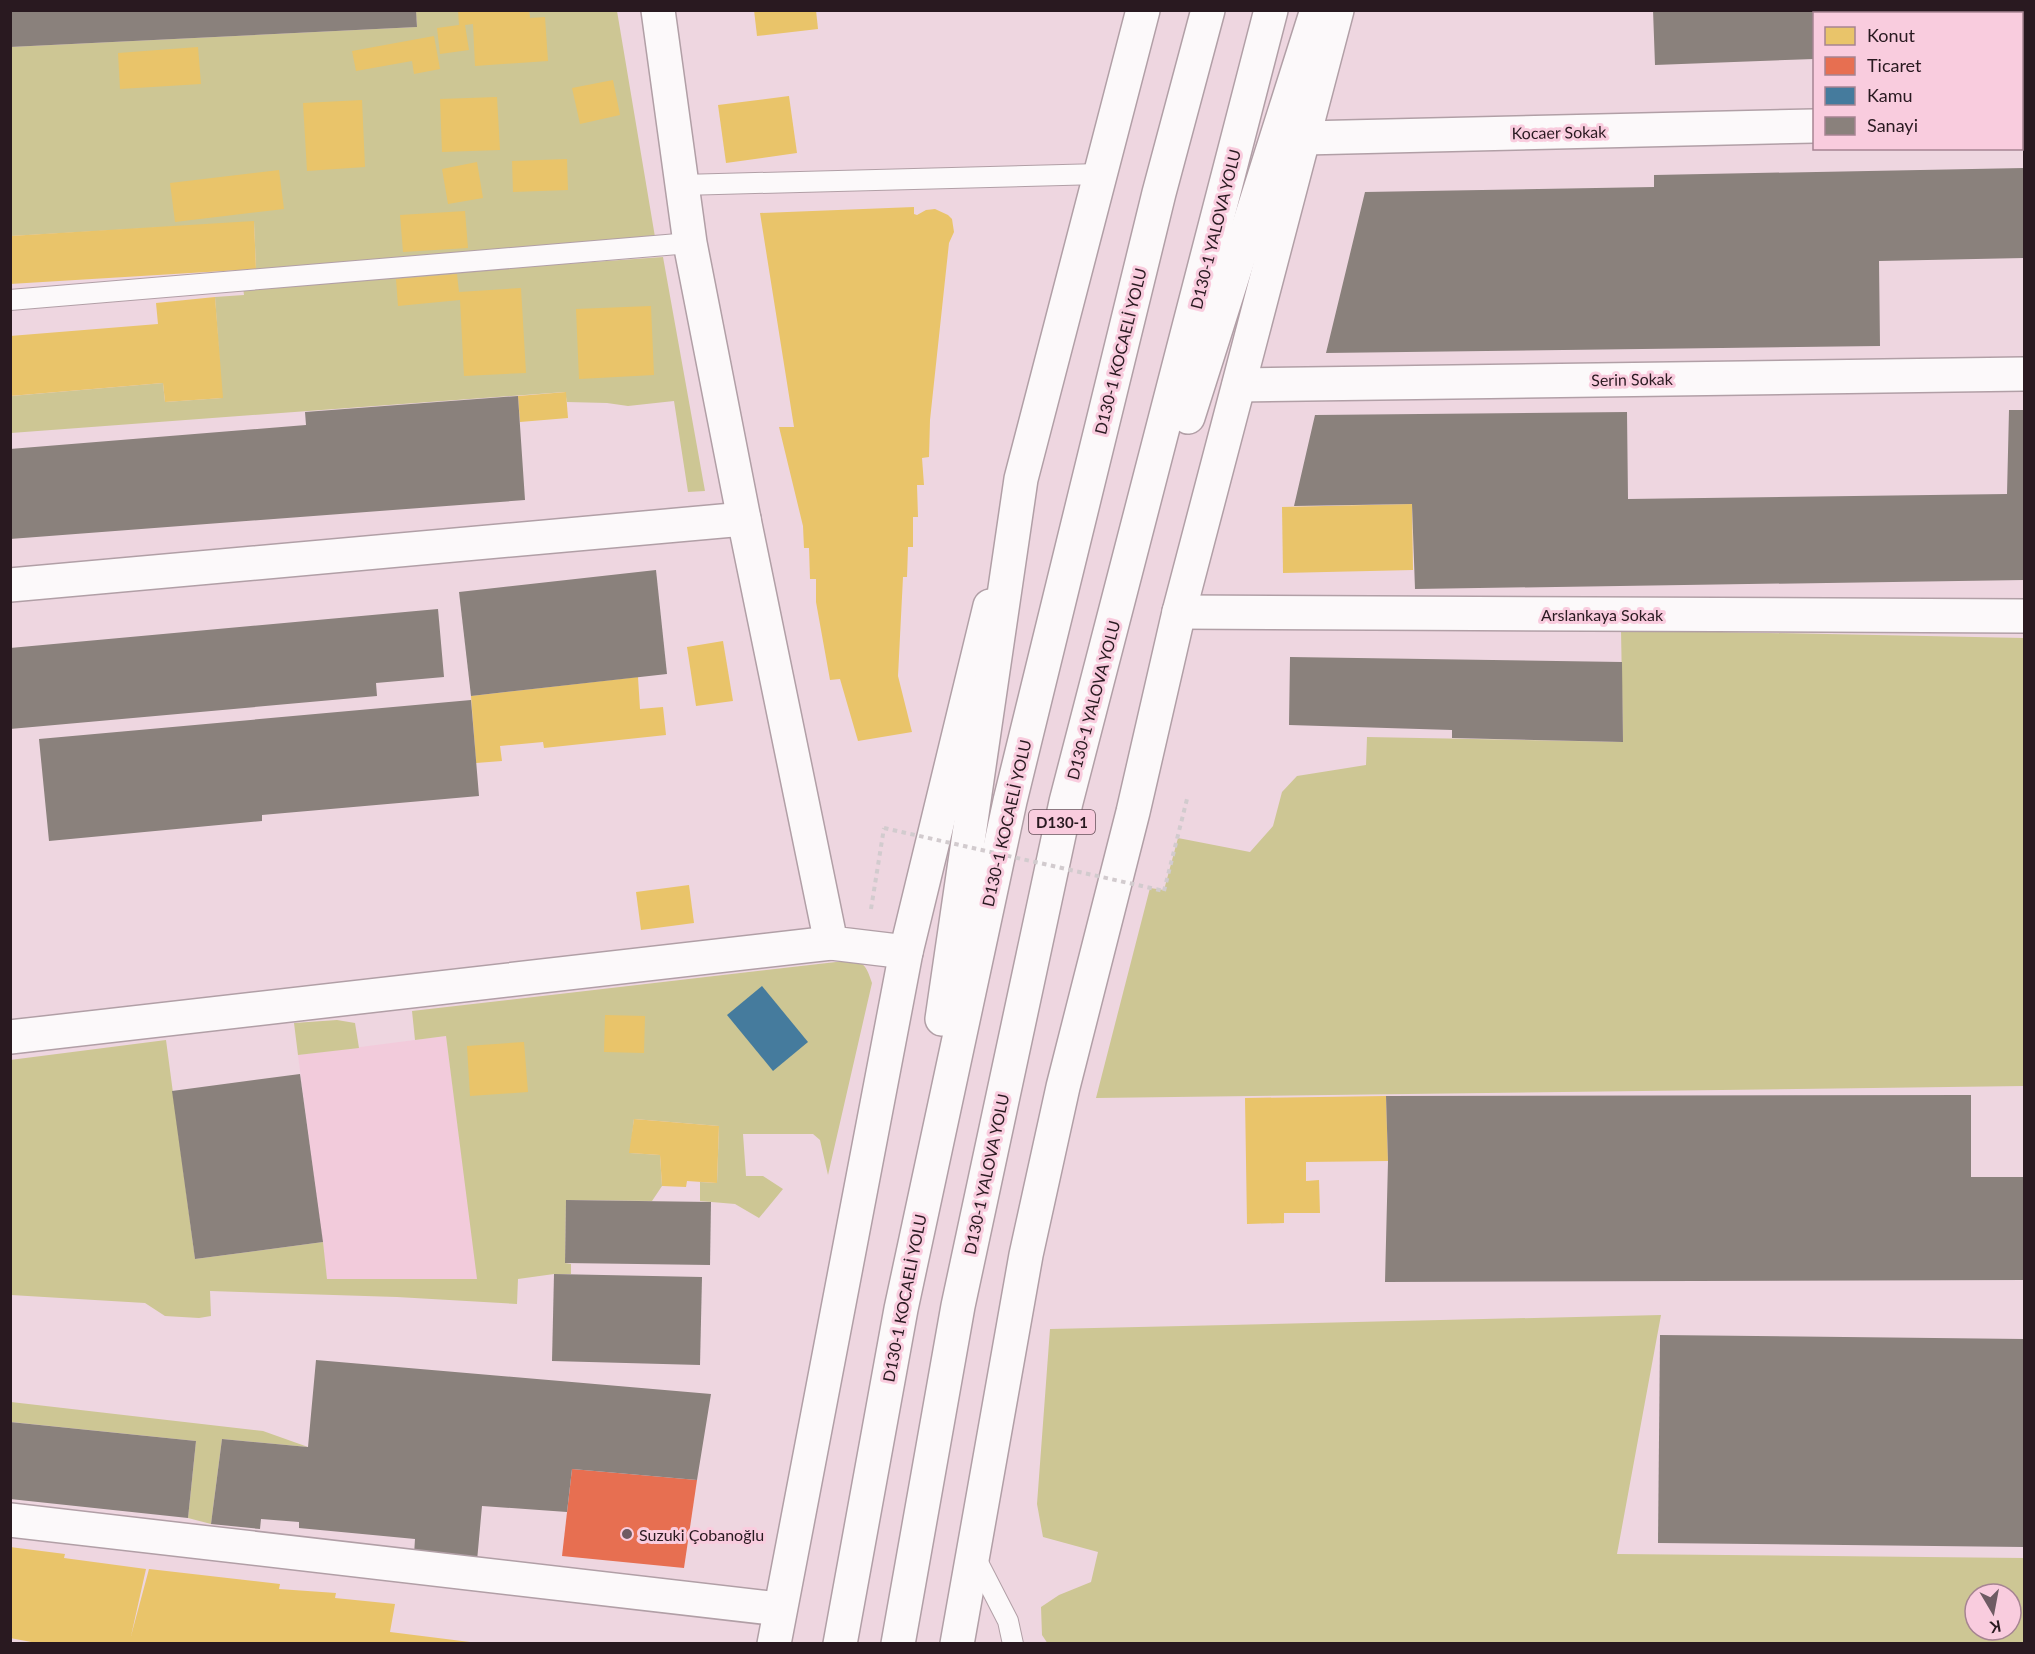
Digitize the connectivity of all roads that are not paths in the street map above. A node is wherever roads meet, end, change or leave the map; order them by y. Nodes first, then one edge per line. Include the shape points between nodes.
1 (658, 10) edge
2 (1143, 10) edge
3 (1209, 10) edge
4 (1270, 10) edge
5 (1317, 10) edge
6 (1337, 10) edge
7 (1813, 126) edge
8 (1304, 138) junction
9 (1100, 174) junction
10 (682, 184) junction
11 (690, 243) junction
12 (10, 300) edge
13 (2025, 374) edge
14 (1239, 385) junction
15 (1021, 479) junction
16 (744, 519) junction
17 (10, 585) edge
18 (1179, 612) junction
19 (2025, 615) edge
20 (1066, 802) junction
21 (831, 943) junction
22 (906, 952) junction
23 (10, 1037) edge
24 (900, 1309) junction
25 (10, 1520) edge
26 (972, 1551) junction
27 (779, 1609) junction
28 (774, 1644) edge
29 (840, 1644) edge
30 (898, 1644) edge
31 (957, 1644) edge
32 (1013, 1644) edge

1 - 10 main road
2 - 9 main road
3 - 24 main road, D130-1 KOCAELİ YOLU / D130-1 via 1159,193 1010,801
4 - 20 main road, D130-1 YALOVA YOLU / D130-1
5 - 20 main road
6 - 8 main road
7 - 8 main road, Kocaer Sokak
8 - 14 main road
9 - 10 lane
9 - 15 main road
10 - 11 main road
11 - 12 lane
11 - 16 main road
13 - 14 main road, Serin Sokak
14 - 18 main road
15 - 22 main road
15 - 24 main road
16 - 17 main road
16 - 21 main road
18 - 19 main road, Arslankaya Sokak
18 - 26 main road via 1136,802 1063,1087 1029,1244
20 - 30 main road, D130-1 YALOVA YOLU / D130-1 via 958,1306
21 - 22 main road
21 - 23 main road
22 - 27 main road
24 - 29 main road, D130-1 KOCAELİ YOLU / D130-1
25 - 27 main road
26 - 31 main road
26 - 32 lane via 1008,1621
27 - 28 main road

